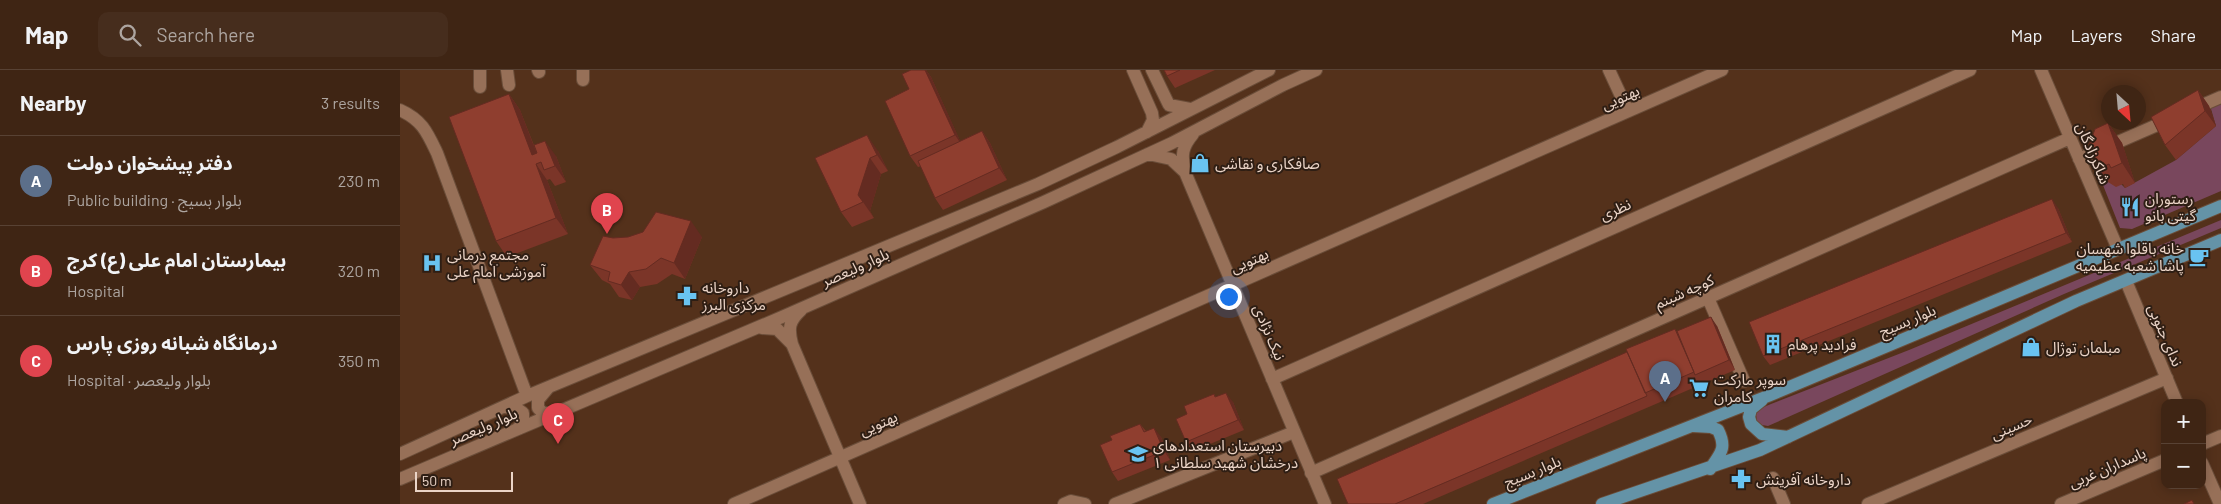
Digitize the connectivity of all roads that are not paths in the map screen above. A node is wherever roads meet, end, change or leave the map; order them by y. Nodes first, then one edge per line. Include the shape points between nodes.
1 (480, 70) edge
2 (508, 70) edge
3 (1133, 70) edge
4 (1152, 70) edge
5 (1269, 70) edge
6 (1316, 70) edge
7 (1609, 70) edge
8 (1722, 70) edge
9 (1970, 70) edge
10 (2041, 70) edge
11 (509, 85) dead end
12 (480, 87) dead end
13 (2221, 97) edge
14 (1169, 105) junction
15 (1190, 109) junction
16 (400, 110) edge
17 (1628, 111) junction
18 (1152, 113) junction
19 (1197, 130) junction
20 (1147, 132) junction
21 (2070, 138) junction
22 (1148, 154) junction
23 (2079, 159) junction
24 (1185, 172) junction
25 (1038, 184) junction
26 (1010, 196) junction
27 (1044, 202) junction
28 (2221, 206) edge
29 (1014, 215) junction
30 (2221, 240) edge
31 (2118, 249) junction
32 (2126, 281) junction
33 (1233, 285) junction
34 (1708, 298) junction
35 (804, 307) junction
36 (754, 329) junction
37 (792, 344) junction
38 (2166, 378) junction
39 (1272, 379) junction
40 (1744, 381) dead end
41 (550, 386) junction
42 (527, 396) junction
43 (1768, 396) junction
44 (2175, 399) edge
45 (504, 406) junction
46 (557, 413) junction
47 (1688, 426) junction
48 (515, 431) junction
49 (1294, 432) junction
50 (2221, 436) edge
51 (1788, 437) junction
52 (2206, 442) edge
53 (402, 454) edge
54 (840, 458) junction
55 (2161, 462) edge
56 (1710, 469) junction
57 (2206, 471) edge
58 (406, 472) edge
59 (1312, 472) junction
60 (1773, 478) dead end
61 (400, 479) edge
62 (734, 504) edge
63 (860, 504) edge
64 (1064, 504) edge
65 (1085, 504) edge
66 (1115, 504) edge
67 (1325, 504) edge
68 (1493, 504) edge
69 (1602, 504) edge
70 (1784, 504) edge
71 (1868, 504) edge
72 (2061, 504) edge
73 (2220, 504) edge

1 - 12 street
2 - 11 street
3 - 18 street
4 - 14 street
5 - 15 street, بلوار ولیعصر
6 - 19 street, بلوار ولیعصر
7 - 17 street
8 - 17 street, بهتویی
9 - 39 street, نظری
10 - 21 street, شاکرزادگان
13 - 23 street
14 - 15 street
14 - 18 street via 1162,115
15 - 20 street, بلوار ولیعصر
16 - 42 street via 416,118 437,153
17 - 33 street, بهتویی
18 - 20 street via 1153,120
19 - 22 street, بلوار ولیعصر
19 - 24 street via 1184,144
20 - 25 street, بلوار ولیعصر
21 - 23 street, شاکرزادگان
21 - 34 street, کوچه شبنم
22 - 24 street via 1172,159
22 - 27 street, بلوار ولیعصر
23 - 31 street, شاکرزادگان
24 - 33 street, نیک نژادی
25 - 26 street, بلوار ولیعصر
25 - 27 street via 1030,193 1031,198
26 - 29 street via 1020,197 1024,204
26 - 41 street, بلوار ولیعصر
27 - 29 street, بلوار ولیعصر
28 - 31 main road, بلوار بسیج
29 - 35 street, بلوار ولیعصر
30 - 32 main road
31 - 43 main road, بلوار بسیج
32 - 38 street, ندای جنوبی
32 - 51 main road
33 - 39 street, نیک نژادی
33 - 54 street, بهتویی
34 - 40 street
34 - 59 street, کوچه شبنم
35 - 36 street, بلوار ولیعصر
35 - 37 street via 790,322
36 - 37 street via 777,329
36 - 46 street, بلوار ولیعصر
37 - 54 street
38 - 44 street, ندای جنوبی
38 - 71 street, حسینی
39 - 49 street, نیک نژادی
41 - 42 street, بلوار ولیعصر
41 - 46 street via 541,394 538,408 544,413
42 - 45 street, بلوار ولیعصر
43 - 47 main road, بلوار بسیج
43 - 51 main road via 1751,409 1751,424 1762,434
45 - 48 street via 520,409 524,415 524,424
45 - 53 street, بلوار ولیعصر
46 - 48 street, بلوار ولیعصر
47 - 56 main road via 1718,430 1723,449
47 - 68 main road, بلوار بسیج
48 - 58 street, بلوار ولیعصر
49 - 59 street, نیک نژادی
49 - 66 street
50 - 52 street
51 - 56 main road
54 - 62 street, بهتویی
54 - 63 street
55 - 72 street, پاسداران غربی
56 - 69 main road
57 - 73 street
58 - 61 street, بلوار ولیعصر
59 - 67 street, نیک نژادی
60 - 70 street
64 - 65 street via 1071,501

